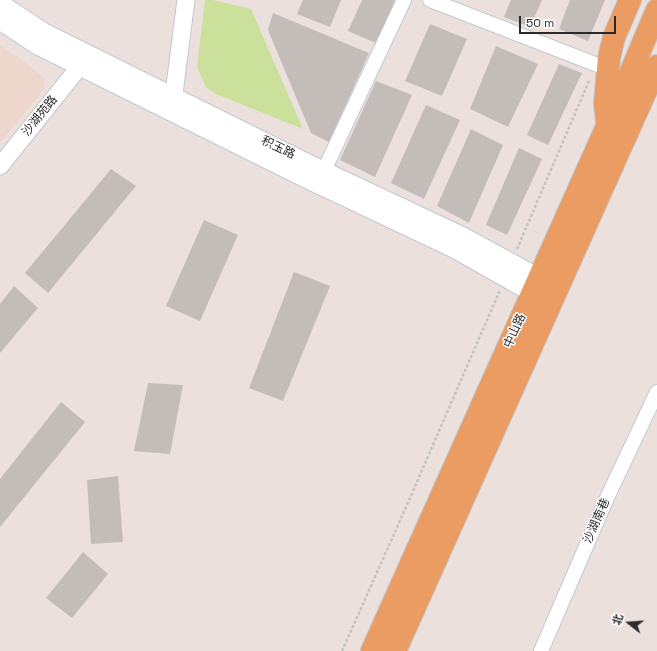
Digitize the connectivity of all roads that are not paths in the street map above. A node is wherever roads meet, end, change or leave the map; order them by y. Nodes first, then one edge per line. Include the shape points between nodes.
1 (186, 0) edge
2 (404, 0) edge
3 (430, 0) edge
4 (630, 0) edge
5 (0, 4) edge
6 (657, 10) edge
7 (0, 20) edge
8 (80, 66) junction
9 (657, 66) edge
10 (602, 67) junction
11 (173, 104) junction
12 (608, 124) junction
13 (0, 166) edge
14 (321, 177) junction
15 (535, 286) junction
16 (555, 294) junction
17 (657, 392) edge
18 (372, 651) edge
19 (395, 651) edge
20 (540, 651) edge

1 - 11 street
2 - 14 street
3 - 10 street
4 - 10 main road
5 - 11 main road, 积玉路 via 44,33
6 - 12 main road, 中山路
7 - 8 main road, 积玉路 via 38,45
8 - 11 main road, 积玉路
8 - 13 street, 沙湖苑路
9 - 16 main road, 中山路
10 - 12 main road
11 - 14 main road, 积玉路
12 - 15 main road, 中山路
14 - 15 main road, 积玉路 via 456,249 508,270
15 - 16 main road, 积玉路
15 - 18 main road, 中山路
16 - 19 main road, 中山路
17 - 20 street, 沙湖南巷 via 606,500

